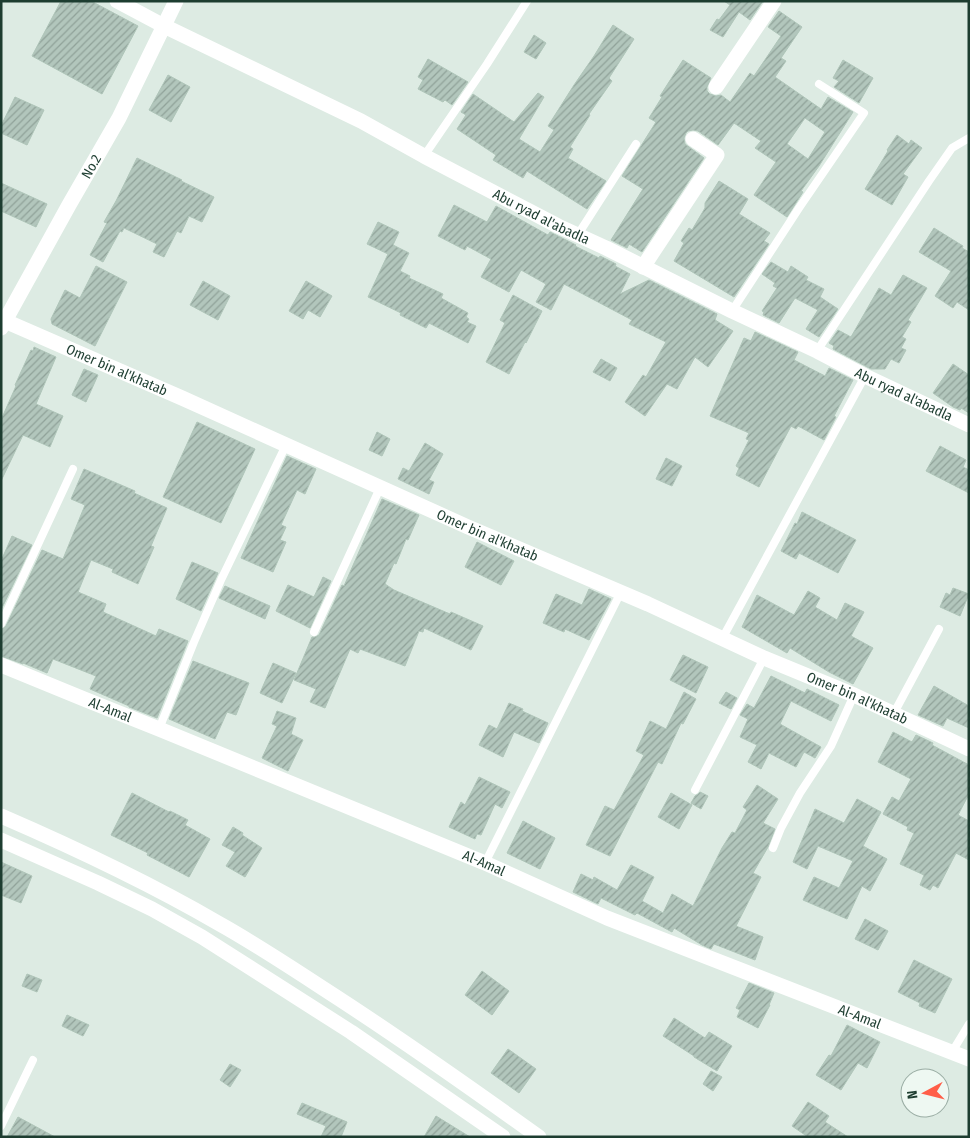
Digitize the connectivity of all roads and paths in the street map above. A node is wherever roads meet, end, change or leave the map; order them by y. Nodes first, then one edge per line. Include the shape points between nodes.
1 (116, 1) edge
2 (176, 1) edge
3 (527, 1) edge
4 (774, 1) edge
5 (164, 26) junction
6 (819, 84) dead end
7 (716, 87) dead end
8 (969, 138) edge
9 (693, 139) dead end
10 (636, 144) dead end
11 (424, 156) junction
12 (577, 236) junction
13 (643, 267) junction
14 (732, 310) junction
15 (2, 323) edge
16 (817, 351) junction
17 (865, 376) junction
18 (969, 425) edge
19 (286, 445) junction
20 (73, 469) dead end
21 (380, 488) junction
22 (621, 592) junction
23 (1, 624) edge
24 (939, 629) dead end
25 (314, 632) dead end
26 (722, 639) junction
27 (764, 658) junction
28 (1, 664) edge
29 (854, 695) junction
30 (894, 713) junction
31 (159, 729) junction
32 (969, 749) edge
33 (695, 790) dead end
34 (1, 816) edge
35 (1, 840) edge
36 (773, 848) dead end
37 (485, 863) junction
38 (969, 1024) edge
39 (952, 1052) junction
40 (969, 1059) edge
41 (32, 1060) dead end
42 (1, 1126) edge
43 (503, 1137) edge
44 (539, 1137) edge

1 - 5 street, Abu ryad al'abadla
2 - 5 street, No.2
3 - 11 lane
4 - 7 street
5 - 11 street, Abu ryad al'abadla via 361,121
5 - 15 street, No.2 via 119,118
6 - 14 lane via 864,113
8 - 16 lane via 952,148
9 - 13 street via 718,155
10 - 12 lane
11 - 12 street, Abu ryad al'abadla
12 - 13 street, Abu ryad al'abadla
13 - 14 street, Abu ryad al'abadla
14 - 16 street, Abu ryad al'abadla
15 - 19 street, Omer bin al'khatab
16 - 17 street, Abu ryad al'abadla
17 - 18 street, Abu ryad al'abadla
17 - 26 lane
19 - 21 street, Omer bin al'khatab
19 - 31 lane via 221,580
20 - 23 lane
21 - 22 street, Omer bin al'khatab
21 - 25 lane
22 - 26 street, Omer bin al'khatab
22 - 37 lane
24 - 30 lane
26 - 27 street, Omer bin al'khatab
27 - 29 street, Omer bin al'khatab
27 - 33 lane
28 - 31 street, Al-Amal
29 - 30 street, Omer bin al'khatab
29 - 36 lane via 831,746 800,793
30 - 32 street, Omer bin al'khatab
31 - 37 street, Al-Amal
34 - 44 street via 158,889 219,923 376,1022
35 - 43 street via 144,905 202,937 351,1032
37 - 39 street, Al-Amal via 607,918
38 - 39 lane
39 - 40 street, Al-Amal
41 - 42 lane

